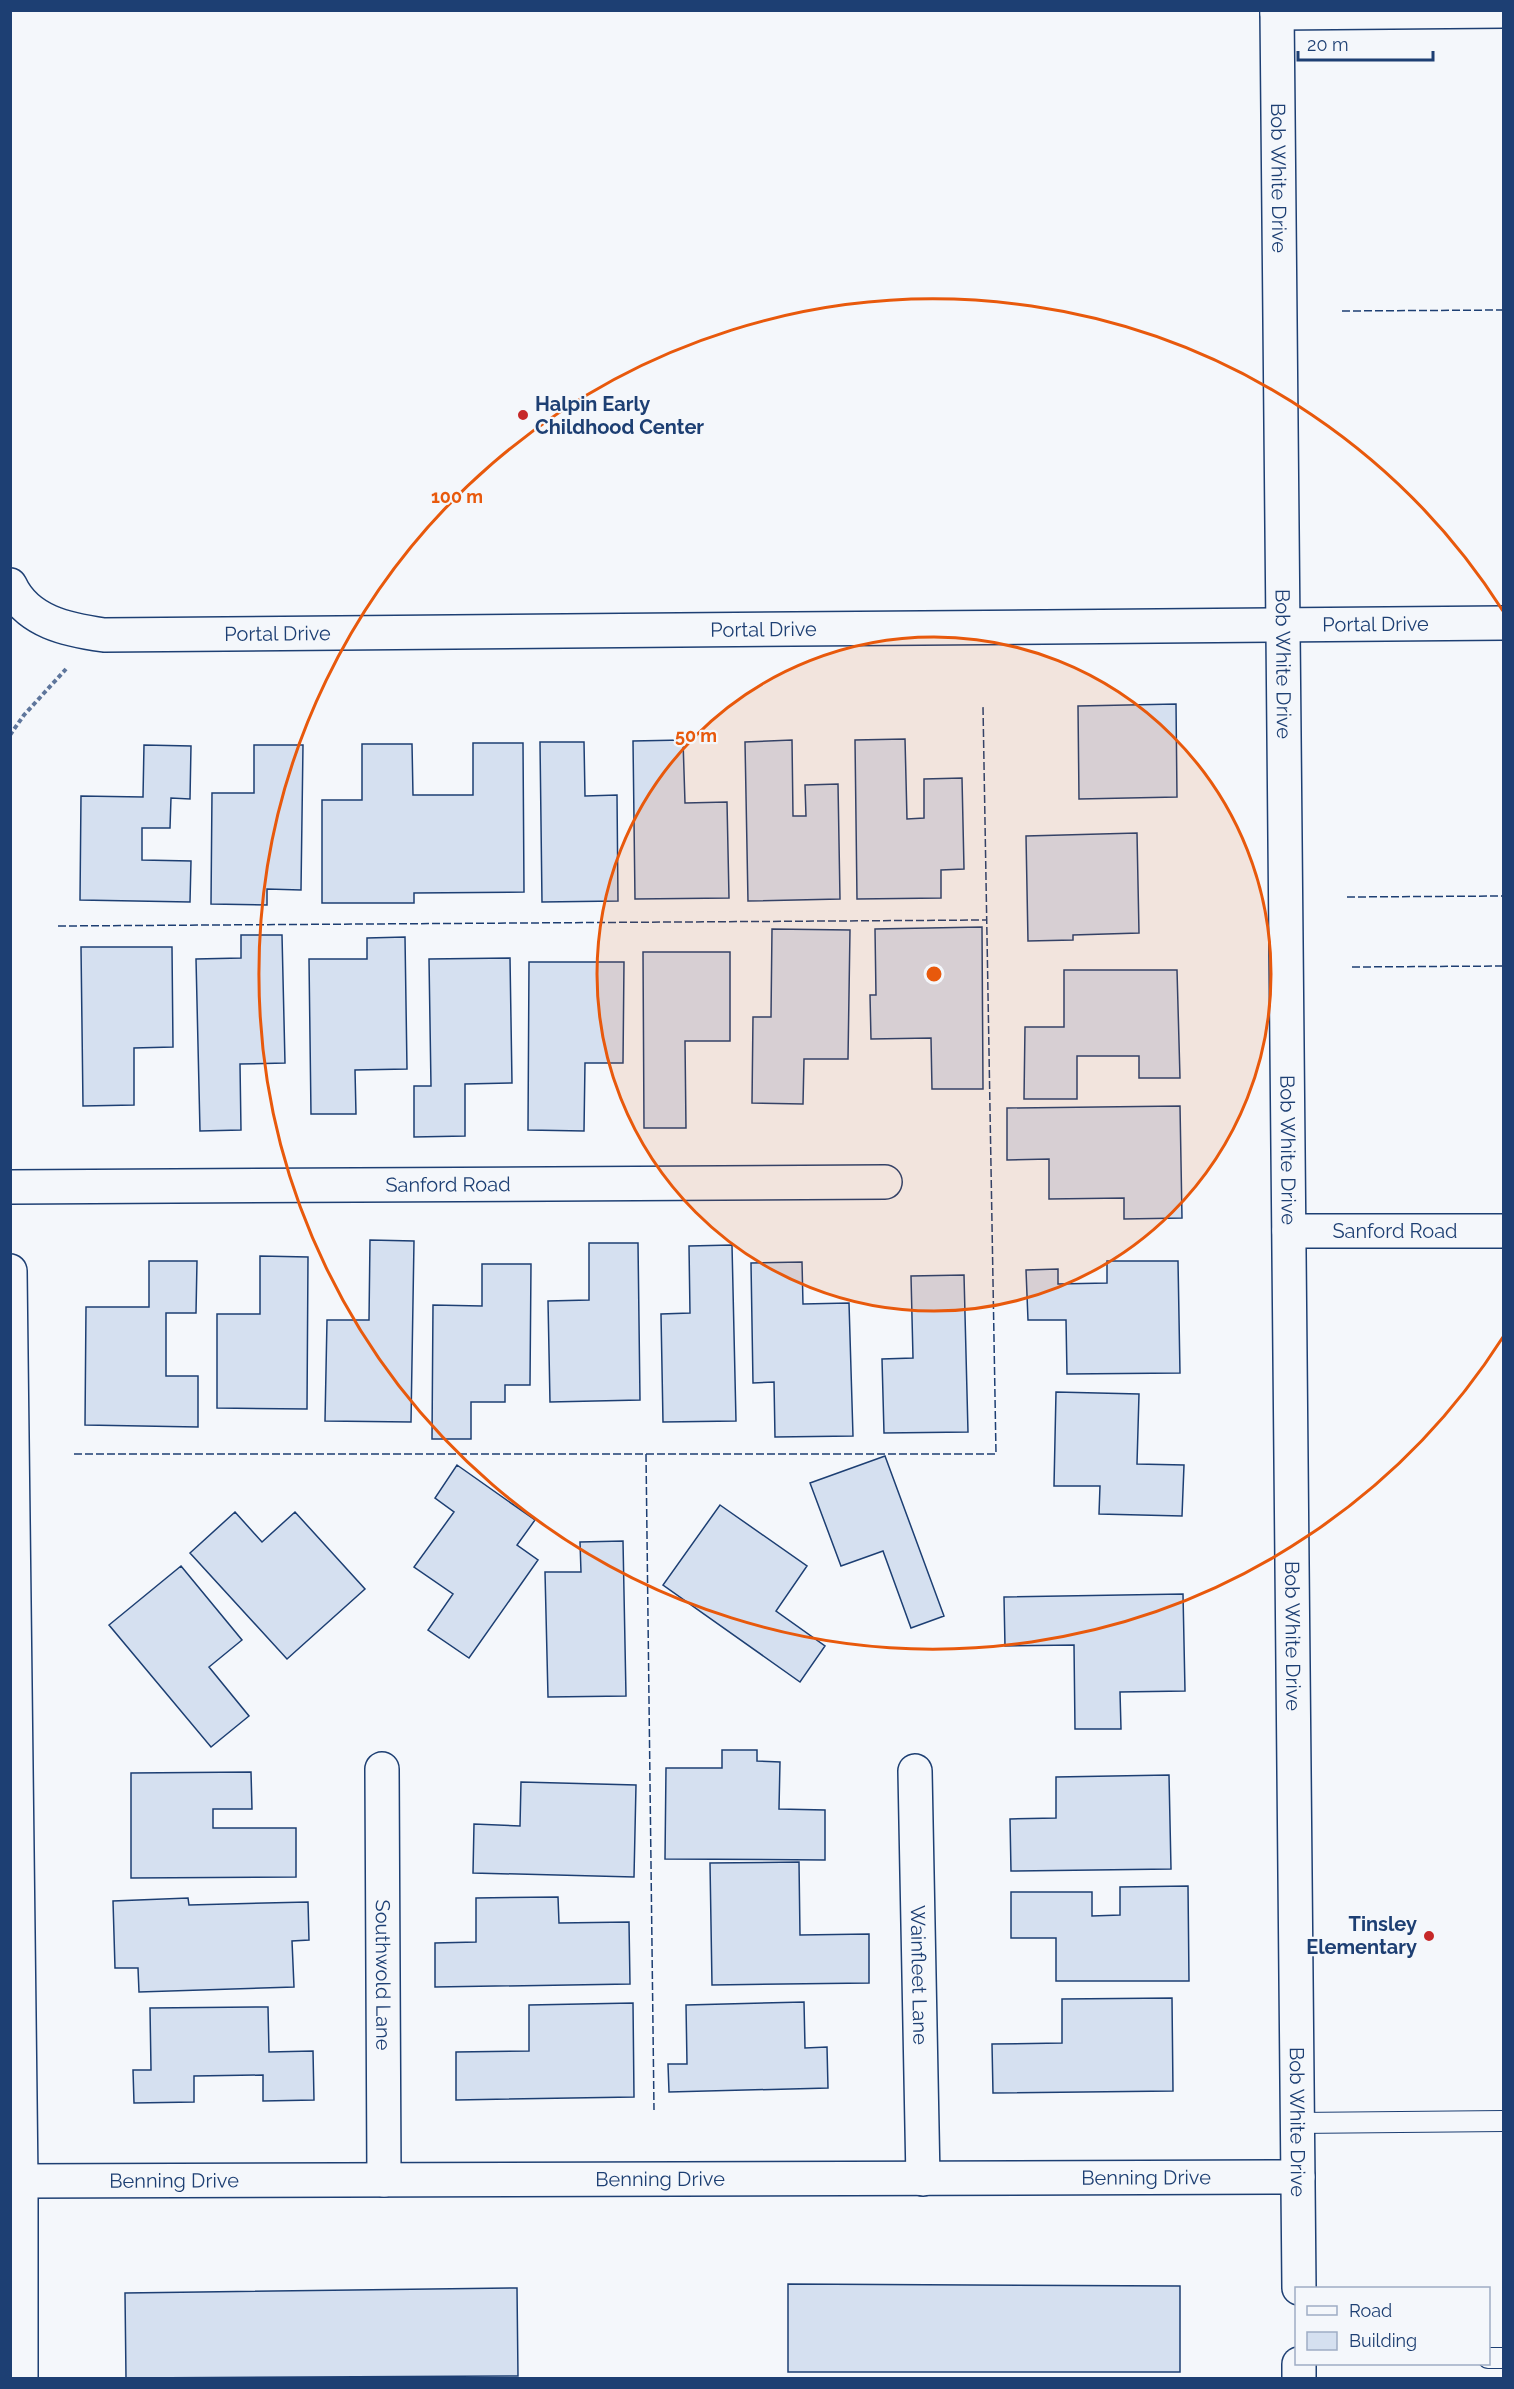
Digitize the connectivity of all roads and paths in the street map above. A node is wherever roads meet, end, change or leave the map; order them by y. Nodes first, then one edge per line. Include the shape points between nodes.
1 (1503, 11) edge
2 (1277, 12) edge
3 (20, 597) edge
4 (1503, 623) edge
5 (1283, 624) junction
6 (104, 635) junction
7 (10, 735) edge
8 (885, 1182) dead end
9 (10, 1186) edge
10 (1503, 1231) edge
11 (1289, 1232) junction
12 (10, 1271) edge
13 (382, 1769) dead end
14 (915, 1771) dead end
15 (1503, 2121) edge
16 (1297, 2123) junction
17 (1298, 2177) junction
18 (923, 2179) junction
19 (384, 2180) junction
20 (21, 2181) junction
21 (1299, 2287) edge
22 (21, 2379) edge

1 - 2 street
2 - 5 street, Bob White Drive
3 - 6 street, Portal Drive via 49,623
4 - 5 street, Portal Drive
5 - 6 street, Portal Drive
5 - 11 street, Bob White Drive
6 - 7 path via 42,693
8 - 9 street, Sanford Road
10 - 11 street, Sanford Road
11 - 16 street, Bob White Drive
12 - 20 street
13 - 19 street, Southwold Lane
14 - 18 street, Wainfleet Lane
15 - 16 lane
16 - 17 street, Bob White Drive
17 - 18 street, Benning Drive
17 - 21 street, Bob White Drive
18 - 19 street, Benning Drive
19 - 20 street, Benning Drive
20 - 22 street

